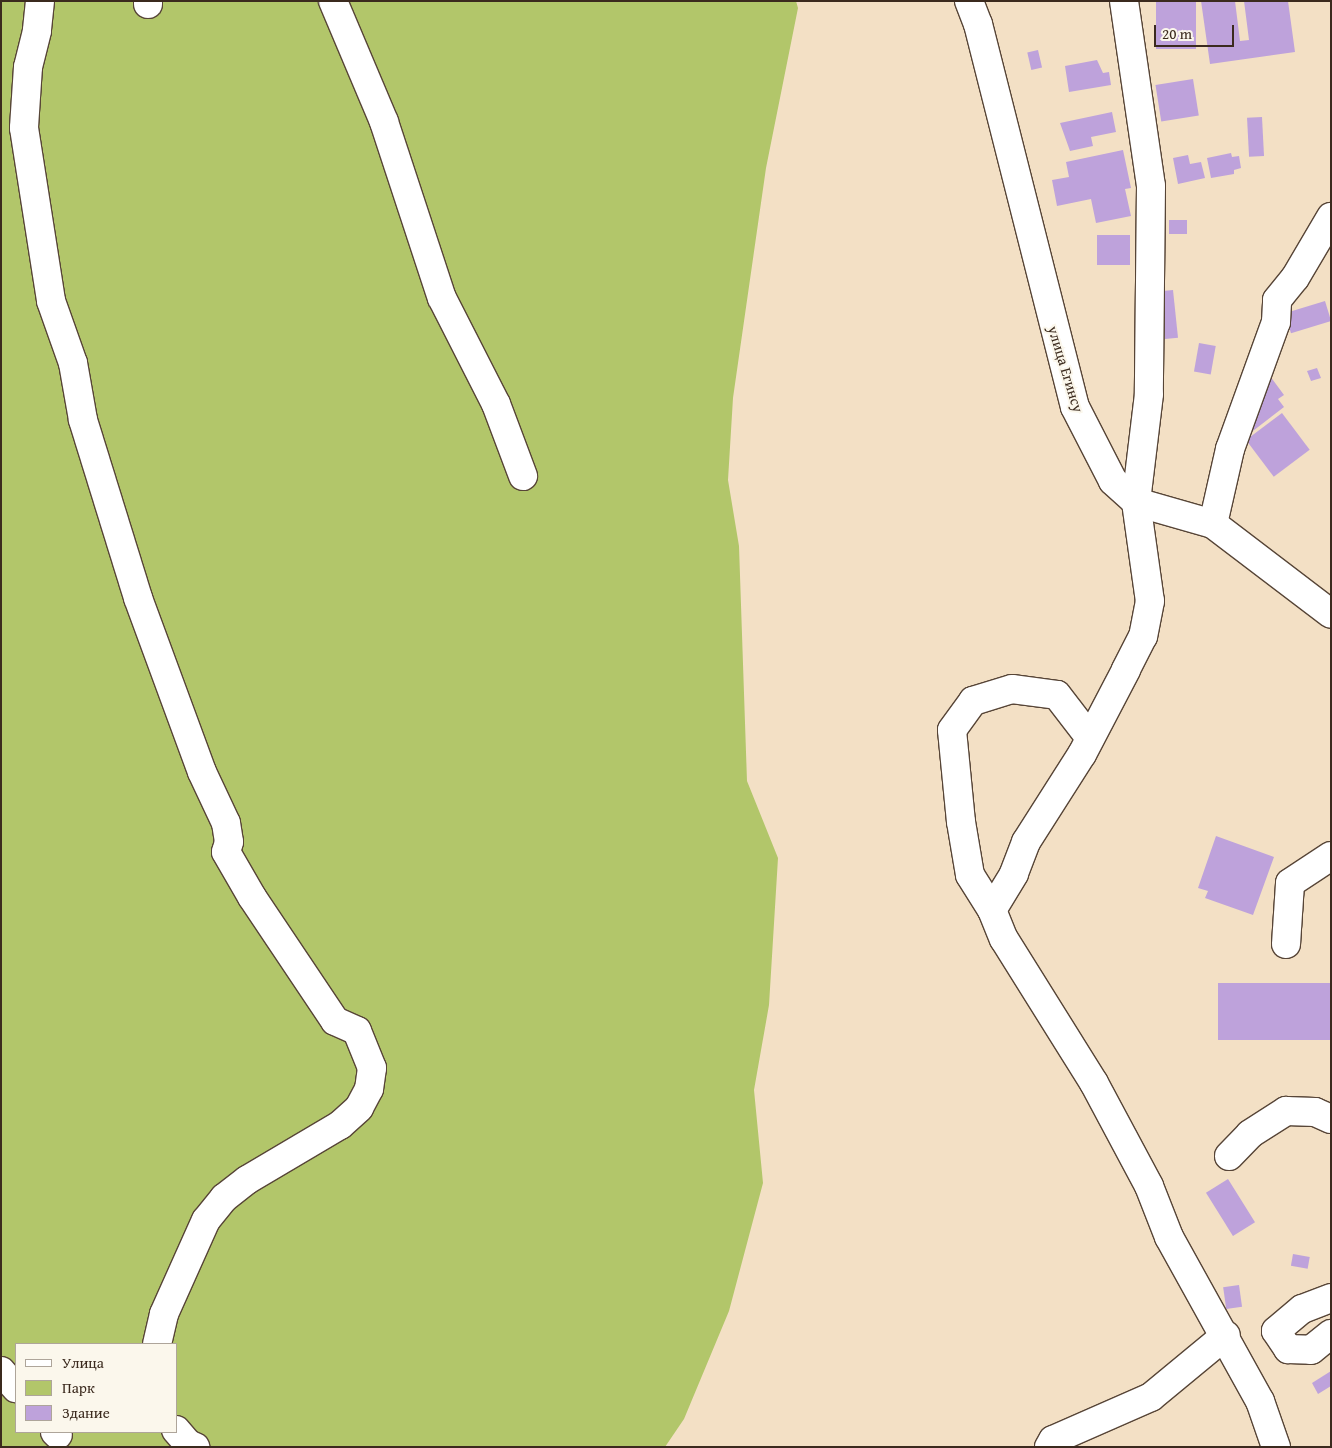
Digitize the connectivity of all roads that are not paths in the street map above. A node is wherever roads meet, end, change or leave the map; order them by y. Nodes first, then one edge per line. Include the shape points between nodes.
1 (40, 1) edge
2 (333, 1) edge
3 (969, 1) edge
4 (1124, 1) edge
5 (1331, 217) edge
6 (523, 476) dead end
7 (1136, 502) junction
8 (1213, 524) junction
9 (1331, 614) edge
10 (1090, 738) junction
11 (1331, 856) edge
12 (992, 910) junction
13 (1286, 944) dead end
14 (1331, 1119) edge
15 (1229, 1156) dead end
16 (1331, 1298) edge
17 (1331, 1334) edge
18 (1226, 1335) junction
19 (157, 1343) edge
20 (1, 1370) edge
21 (15, 1387) edge
22 (178, 1432) edge
23 (195, 1447) edge
24 (1049, 1447) edge
25 (1276, 1447) edge

1 - 19 street via 28,67 24,128 51,302 72,363 83,420 138,598 202,772 226,823 229,842 226,852 252,897 335,1021 356,1032 372,1068 369,1089 359,1108 340,1125 247,1180 224,1198 206,1220 164,1314
2 - 6 street via 384,122 442,298 496,404
3 - 7 street, улица Егинсу via 978,24 1074,407 1113,481
4 - 7 street via 1151,186 1149,394
5 - 8 street via 1295,278 1277,300 1276,322 1230,449
7 - 8 street, улица Егинсу
7 - 10 street via 1150,601 1143,636
8 - 9 street, улица Егинсу
10 - 12 street via 1026,842 1014,874
10 - 12 street via 1057,695 1012,689 973,701 952,730 970,875
11 - 13 street via 1290,883
12 - 18 street via 1004,939 1094,1083 1149,1186 1169,1237
14 - 15 street via 1315,1112 1286,1111 1250,1134
16 - 17 street via 1302,1309 1276,1331 1288,1349 1311,1350
18 - 24 street via 1151,1397 1053,1440
18 - 25 street via 1260,1402
20 - 21 street
22 - 23 street

